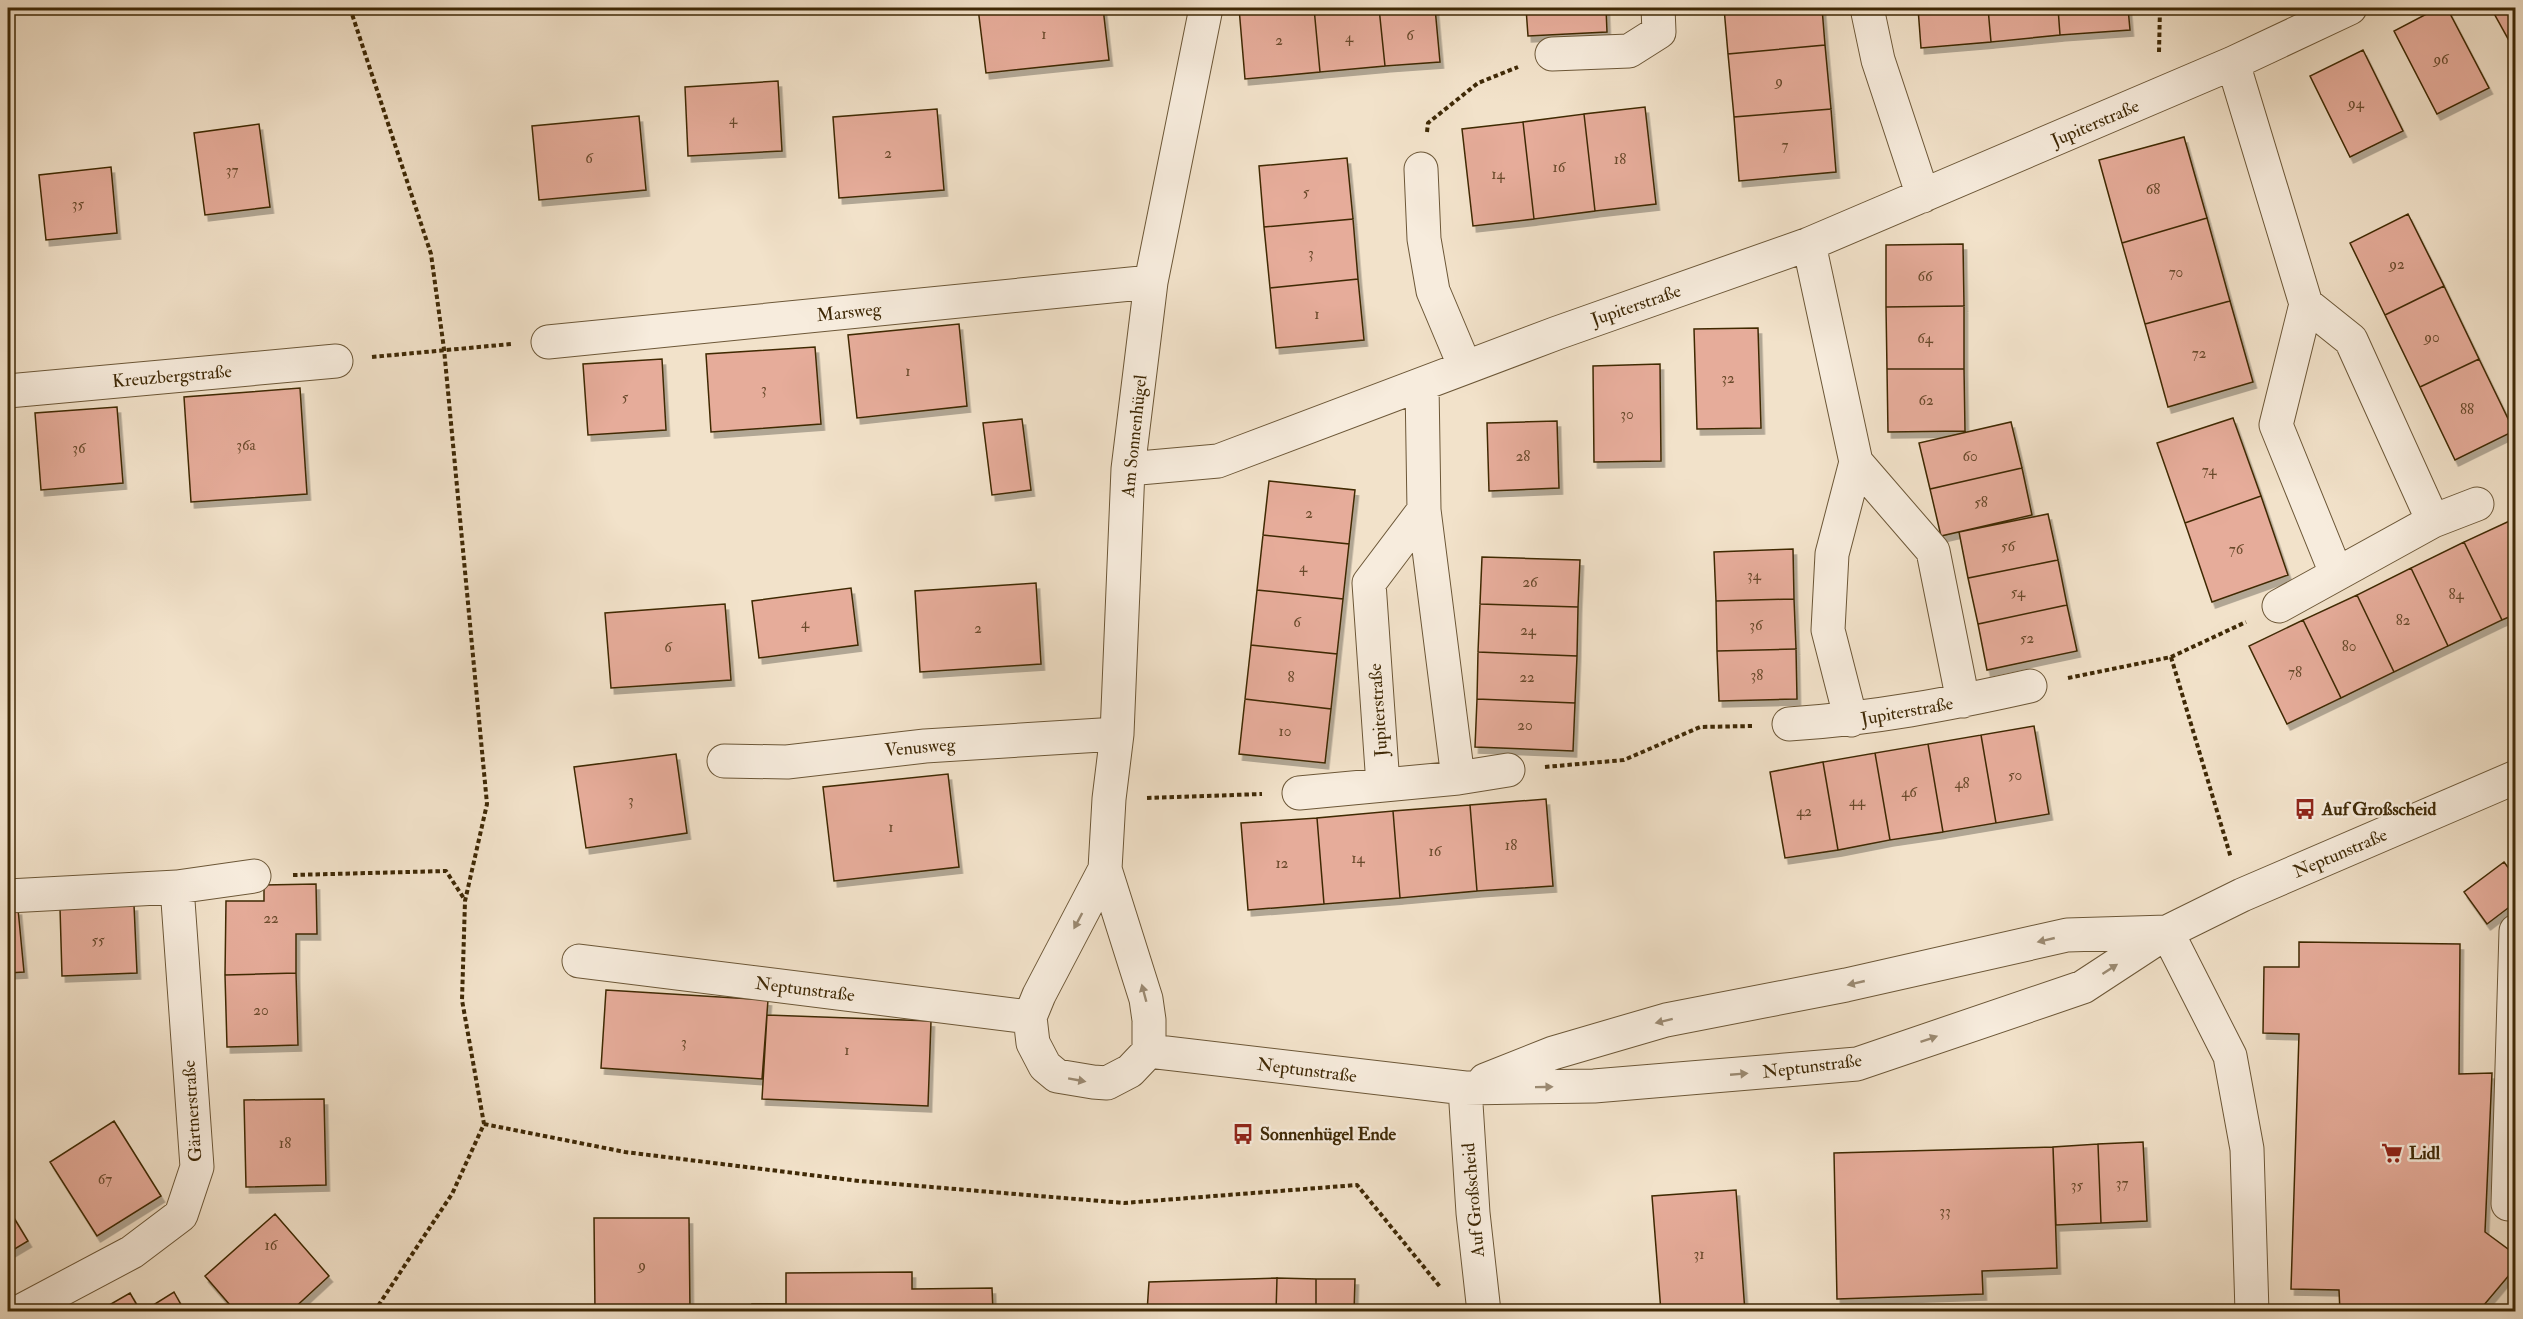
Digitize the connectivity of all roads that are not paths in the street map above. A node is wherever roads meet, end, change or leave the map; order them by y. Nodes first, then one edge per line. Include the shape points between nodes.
1 (1206, 8) edge
2 (1658, 8) edge
3 (1867, 8) edge
4 (2350, 8) edge
5 (1552, 54) road end
6 (2233, 63) junction
7 (1421, 169) road end
8 (1923, 196) junction
9 (1809, 244) junction
10 (1151, 282) junction
11 (2306, 304) junction
12 (548, 342) road end
13 (336, 361) road end
14 (1465, 367) junction
15 (1422, 384) junction
16 (8, 392) edge
17 (1856, 462) junction
18 (1128, 469) junction
19 (2477, 504) dead end
20 (1424, 510) junction
21 (2433, 521) junction
22 (2336, 573) junction
23 (2279, 606) road end
24 (2030, 686) road end
25 (1963, 701) junction
26 (1851, 720) junction
27 (1789, 724) road end
28 (1117, 734) junction
29 (724, 761) dead end
30 (1508, 770) road end
31 (2516, 777) edge
32 (1458, 778) junction
33 (1383, 784) junction
34 (1299, 793) road end
35 (1105, 869) junction
36 (254, 876) road end
37 (177, 887) junction
38 (8, 896) edge
39 (2516, 931) edge
40 (2167, 932) junction
41 (579, 961) dead end
42 (1030, 1017) junction
43 (1149, 1051) junction
44 (1465, 1088) junction
45 (2516, 1195) edge
46 (19, 1311) edge
47 (1484, 1311) edge
48 (2252, 1311) edge

1 - 10 street, Am Sonnenhügel
2 - 5 street via 1659,32 1629,51
3 - 8 street via 1878,60
4 - 6 street, Jupiterstraße
6 - 8 street, Jupiterstraße
6 - 11 street
7 - 14 street via 1424,239 1433,291
8 - 9 street, Jupiterstraße
9 - 14 street, Jupiterstraße
9 - 17 street, Jupiterstraße
10 - 12 street, Marsweg
10 - 18 street, Am Sonnenhügel
11 - 21 street via 2351,340
11 - 22 street via 2277,425
13 - 16 street, Kreuzbergstraße
14 - 15 street, Jupiterstraße
15 - 18 street, Jupiterstraße via 1218,461
15 - 20 street
17 - 25 street, Jupiterstraße via 1933,551
17 - 26 street, Jupiterstraße via 1832,554 1828,630
18 - 28 street, Am Sonnenhügel
19 - 21 street
20 - 32 street
20 - 33 street, Jupiterstraße via 1369,583
21 - 22 street
22 - 23 street
24 - 25 street, Jupiterstraße
25 - 26 street, Jupiterstraße
26 - 27 street, Jupiterstraße
28 - 29 street, Venusweg via 925,746 787,762
28 - 35 street, Am Sonnenhügel
30 - 32 street
31 - 40 street, Neptunstraße via 2242,895
32 - 33 street
33 - 34 street
35 -> 42 street
43 -> 35 street via 1146,999
36 - 37 street
37 - 38 street
37 - 46 street, Gärtnerstraße via 197,1167 181,1215 132,1252
39 - 45 street via 2508,1204
40 -> 44 street, Neptunstraße via 2067,935 1846,985 1666,1020 1553,1053
44 -> 40 street, Neptunstraße via 1594,1086 1857,1064 2083,987
40 - 48 street via 2230,1056 2247,1149
41 - 42 street, Neptunstraße
42 -> 43 street via 1033,1043 1045,1066 1057,1076 1107,1083 1130,1071
43 - 44 street, Neptunstraße
44 - 47 street, Auf Großscheid

